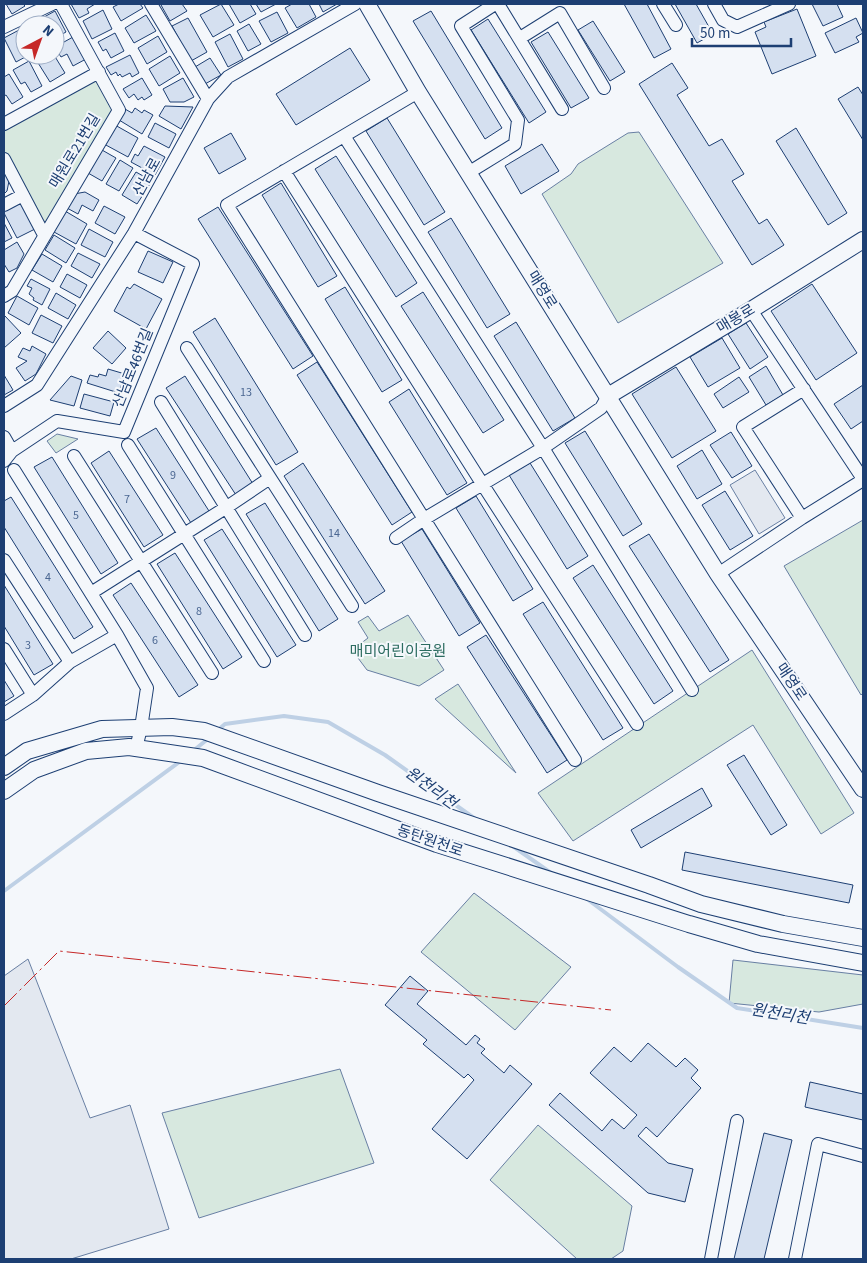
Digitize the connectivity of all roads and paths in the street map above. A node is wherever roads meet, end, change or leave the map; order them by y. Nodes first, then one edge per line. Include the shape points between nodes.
1 (52, 4) edge
2 (61, 4) edge
3 (151, 4) edge
4 (355, 4) edge
5 (367, 4) edge
6 (497, 4) edge
7 (664, 4) edge
8 (714, 4) edge
9 (789, 4) edge
10 (676, 25) dead end
11 (4, 28) edge
12 (520, 38) junction
13 (99, 72) junction
14 (604, 88) dead end
15 (418, 92) junction
16 (208, 99) junction
17 (562, 109) dead end
18 (4, 124) edge
19 (344, 136) junction
20 (4, 159) edge
21 (284, 171) junction
22 (468, 173) junction
23 (23, 194) junction
24 (4, 205) edge
25 (134, 233) junction
26 (44, 235) junction
27 (863, 240) edge
28 (4, 296) edge
29 (751, 310) junction
30 (187, 348) dead end
31 (804, 389) junction
32 (608, 396) junction
33 (161, 402) dead end
34 (4, 406) edge
35 (4, 438) edge
36 (128, 444) dead end
37 (542, 448) junction
38 (8, 456) edge
39 (74, 456) dead end
40 (14, 470) dead end
41 (270, 478) junction
42 (863, 479) edge
43 (482, 485) junction
44 (226, 508) junction
45 (802, 518) junction
46 (424, 519) junction
47 (184, 534) junction
48 (396, 538) dead end
49 (4, 560) edge
50 (141, 562) junction
51 (718, 574) junction
52 (90, 593) junction
53 (352, 606) dead end
54 (117, 635) junction
55 (305, 635) dead end
56 (4, 649) edge
57 (264, 661) dead end
58 (70, 662) junction
59 (212, 673) dead end
60 (692, 690) dead end
61 (34, 696) junction
62 (4, 714) edge
63 (637, 724) dead end
64 (141, 728) junction
65 (141, 748) junction
66 (575, 760) dead end
67 (4, 767) edge
68 (863, 789) edge
69 (4, 791) edge
70 (863, 938) edge
71 (863, 963) edge
72 (737, 1121) dead end
73 (863, 1156) edge
74 (712, 1259) edge
75 (795, 1259) edge

1 - 11 street
2 - 13 street, 매원로21번길
3 - 16 street
4 - 16 street, 산남로 via 228,76
5 - 15 main road, 매영로
6 - 12 street
6 - 22 street via 461,26 518,120 515,144
7 - 10 street
8 - 9 street via 723,20 737,27
12 - 14 street via 560,13
12 - 17 street
13 - 18 street
13 - 26 street, 매원로21번길 via 119,110
15 - 19 street
15 - 22 main road, 매영로
16 - 25 street, 산남로
19 - 21 street
19 - 37 street
20 - 23 street
21 - 43 street
21 - 46 street via 227,205
22 - 32 main road, 매영로
23 - 24 street
23 - 26 street
25 - 34 street, 산남로 via 37,385
25 - 38 street, 산남로46번길 via 193,264 124,432 58,421
26 - 28 street, 매원로21번길 via 12,292
27 - 29 main road, 매봉로
29 - 31 street
29 - 32 main road, 매봉로
30 - 41 street
31 - 42 street
31 - 45 street via 744,427
32 - 37 street via 601,408
32 - 51 main road, 매영로
33 - 44 street
35 - 38 street
36 - 47 street
37 - 43 street
37 - 60 street
39 - 50 street
40 - 52 street
41 - 44 street
41 - 53 street
42 - 45 street
43 - 46 street
43 - 63 street
44 - 47 street
44 - 55 street
45 - 51 street
46 - 48 street
46 - 66 street
47 - 50 street
47 - 57 street
49 - 58 street
50 - 52 street
50 - 59 street
51 - 68 main road, 매영로
52 - 54 street
54 - 58 street
54 - 64 street via 148,688
56 - 61 street
58 - 61 street
61 - 62 street
64 - 65 street
64 - 67 main road, 동탄원천로 via 102,729 27,751
64 - 70 main road, 동탄원천로 via 204,731 701,904
65 - 69 main road, 동탄원천로 via 86,750 34,770
65 - 71 main road, 동탄원천로 via 202,758 437,844 689,924 758,944
72 - 74 street
73 - 75 street via 818,1144

